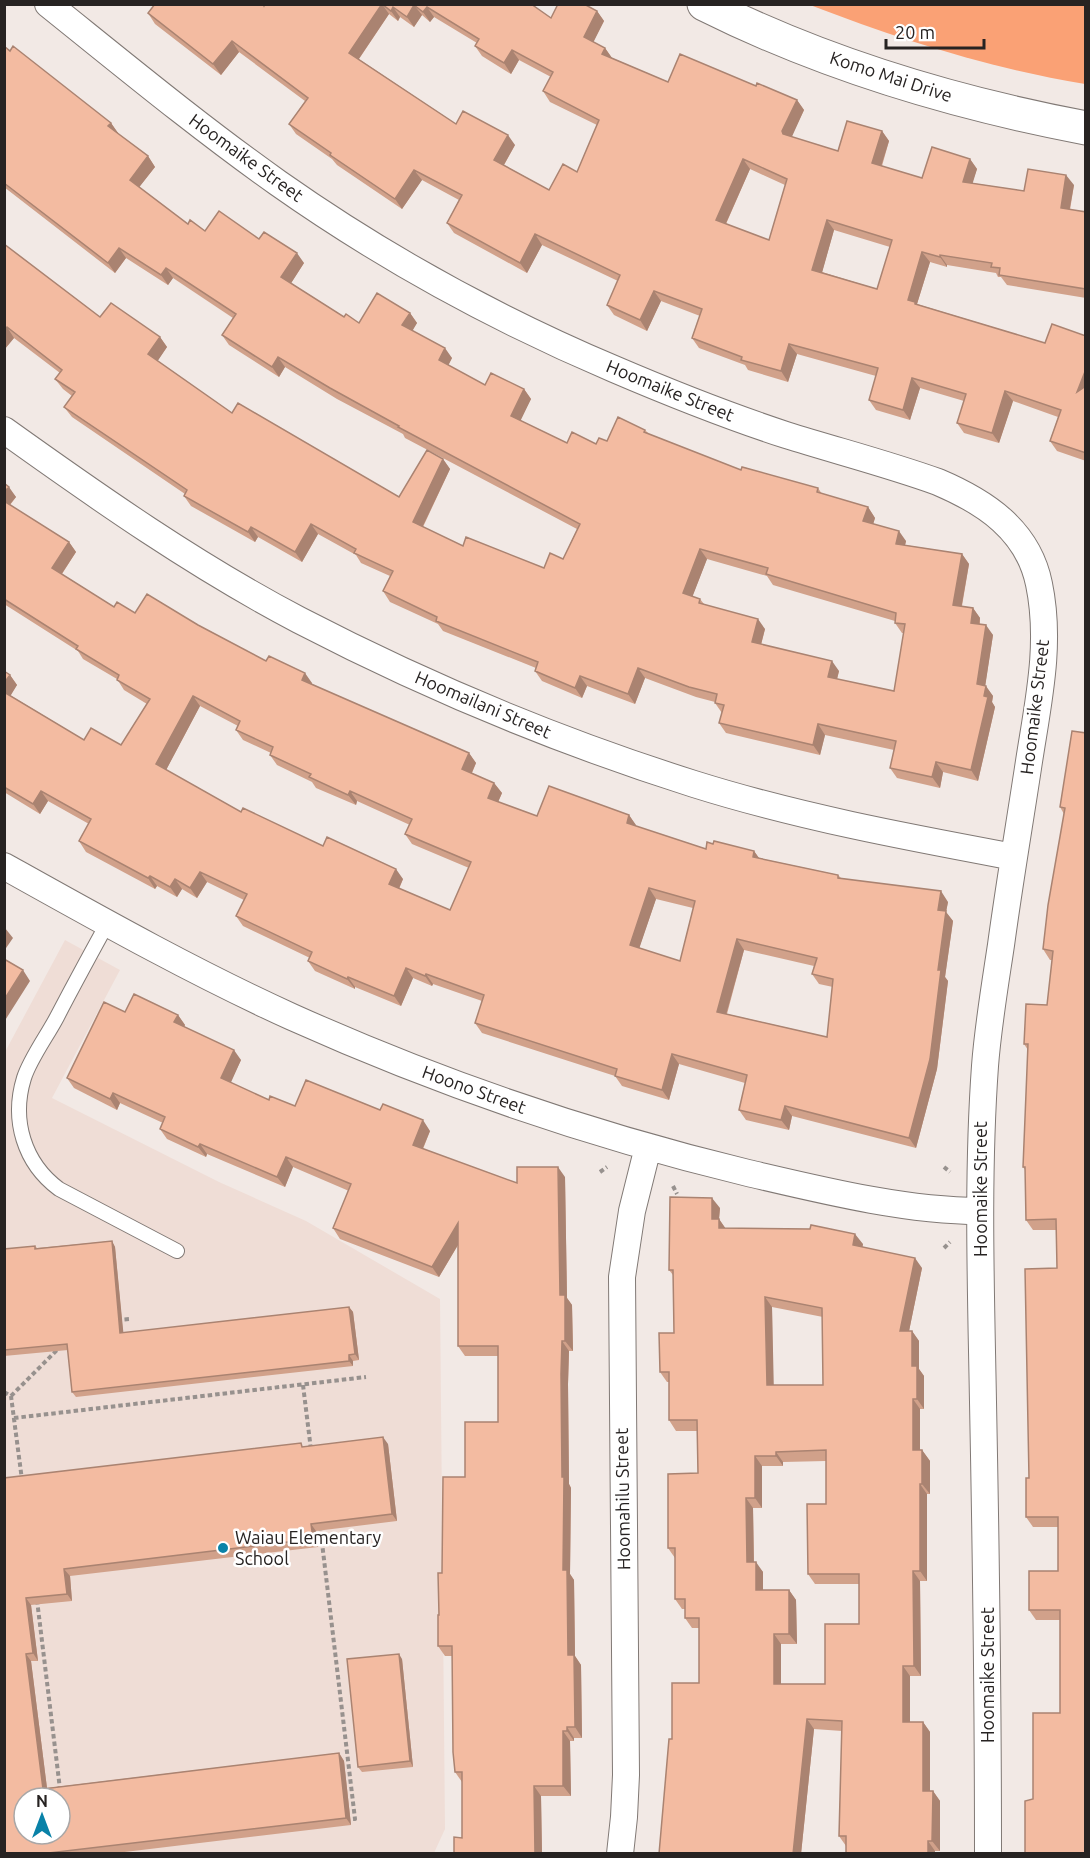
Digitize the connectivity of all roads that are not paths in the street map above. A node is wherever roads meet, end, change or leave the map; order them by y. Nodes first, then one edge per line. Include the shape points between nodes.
1 (48, 4) edge
2 (704, 4) edge
3 (1086, 128) edge
4 (4, 430) edge
5 (1014, 857) junction
6 (4, 866) edge
7 (107, 924) junction
8 (648, 1147) junction
9 (980, 1211) junction
10 (177, 1251) dead end
11 (620, 1854) edge
12 (988, 1854) edge

1 - 5 street, Hoomaike Street via 279,184 367,242 479,306 698,403 963,492 1006,522 1021,539 1038,579 1045,633
2 - 3 street, Komo Mai Drive via 874,74 974,103
4 - 5 street, Hoomailani Street via 124,514 248,591 395,668 489,710 696,785 829,820
5 - 9 street, Hoomaike Street via 985,1062
6 - 7 street, Hoono Street
7 - 8 street, Hoono Street via 281,1012 399,1062 501,1101
7 - 10 lane via 24,1077 18,1107 21,1130 35,1167 45,1179
8 - 9 street, Hoono Street via 807,1186 946,1211
8 - 11 street, Hoomahilu Street via 634,1201 622,1277 626,1775
9 - 12 street, Hoomaike Street

